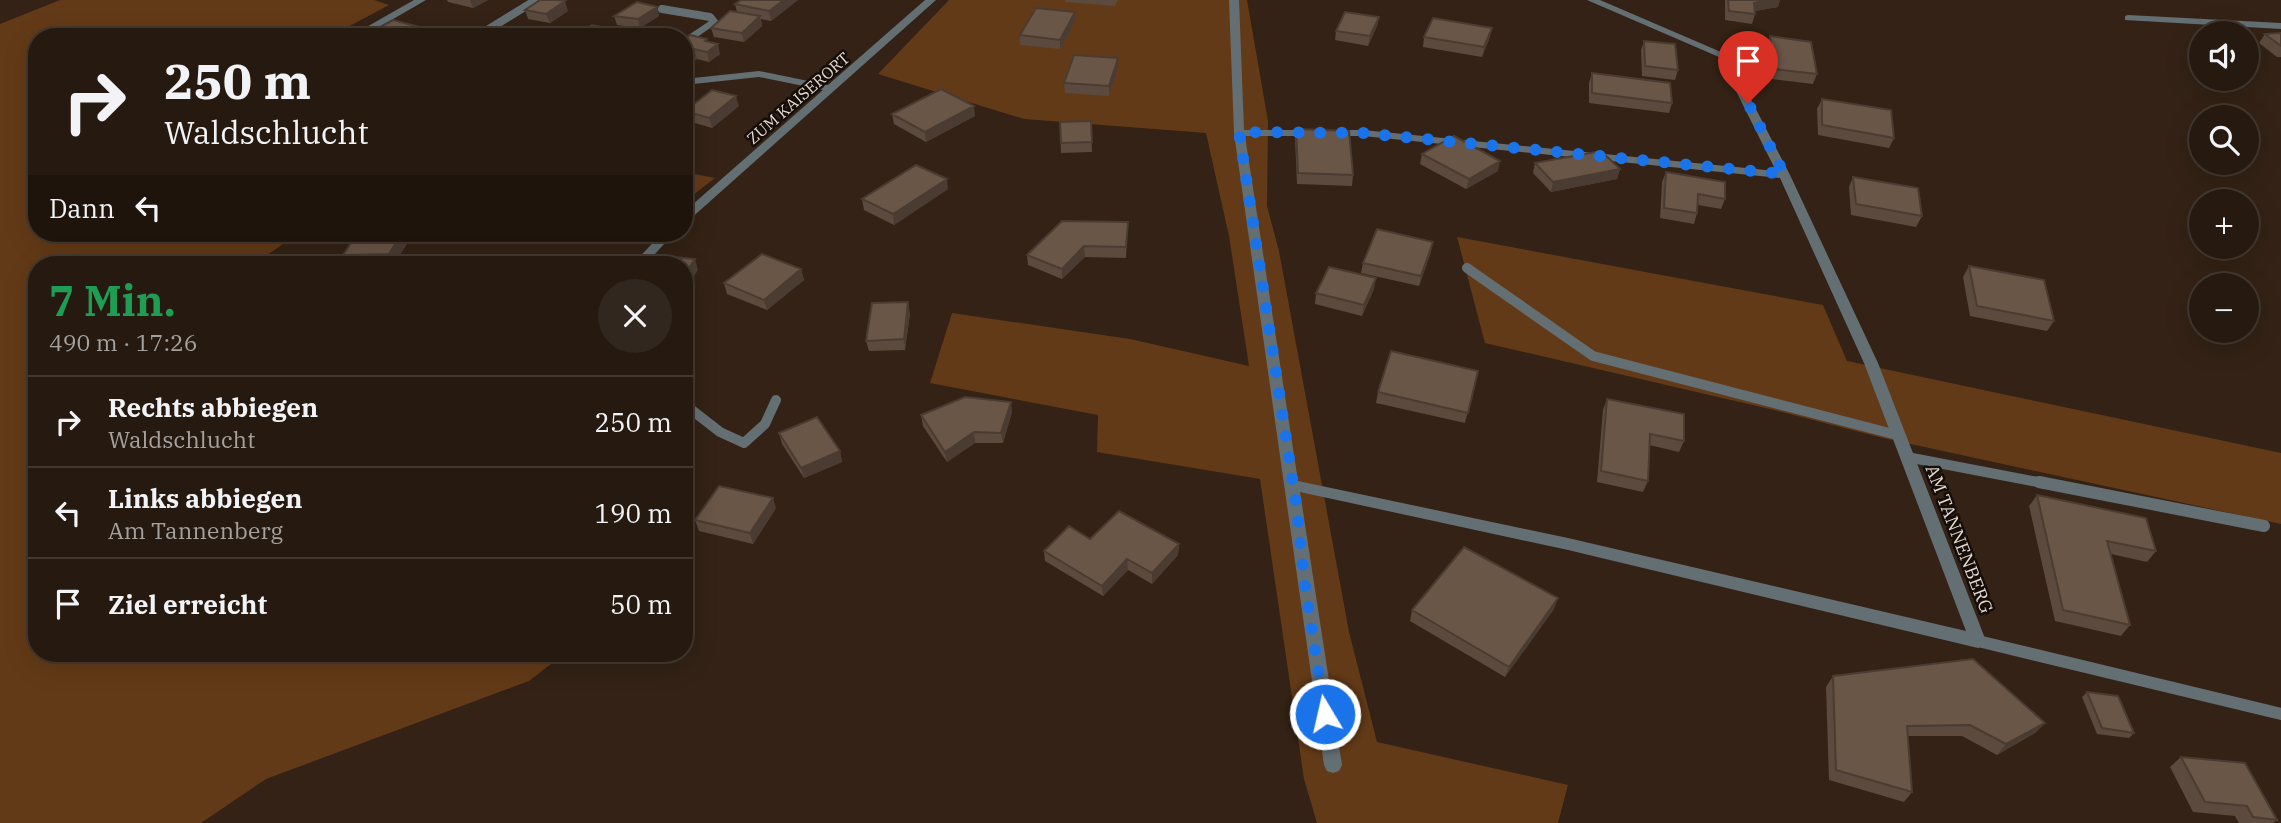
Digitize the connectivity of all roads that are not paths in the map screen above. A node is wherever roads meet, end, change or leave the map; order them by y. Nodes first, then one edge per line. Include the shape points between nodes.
1 (421, 0) edge
2 (536, 0) edge
3 (931, 0) edge
4 (1234, 0) edge
5 (1592, 0) edge
6 (662, 9) dead end
7 (2127, 18) dead end
8 (714, 22) joint
9 (2281, 26) edge
10 (370, 28) edge
11 (491, 28) edge
12 (693, 37) edge
13 (693, 81) edge
14 (832, 89) junction
15 (1239, 132) junction
16 (1784, 174) junction
17 (693, 210) edge
18 (660, 242) edge
19 (646, 256) edge
20 (1467, 268) dead end
21 (1871, 363) junction
22 (776, 400) dead end
23 (693, 410) edge
24 (1907, 457) junction
25 (1292, 485) junction
26 (2264, 527) dead end
27 (1978, 641) junction
28 (2281, 715) edge
29 (1333, 765) dead end

1 - 10 street
2 - 11 lane
3 - 14 street, ZUM KAISERORT
4 - 15 street
5 - 16 street, AM TANNENBERG via 1723,55
6 - 8 lane via 710,17
7 - 9 street
8 - 12 street
13 - 14 street via 759,74
14 - 17 street, ZUM KAISERORT
15 - 16 street via 1363,133
15 - 25 street
16 - 21 street, AM TANNENBERG
18 - 19 street
20 - 21 lane via 1593,356 1897,435
21 - 24 street, AM TANNENBERG
22 - 23 lane via 765,424 744,443 732,441
24 - 26 lane
24 - 27 street, AM TANNENBERG
25 - 27 street, AM TANNENBERG via 1568,544
25 - 29 street
27 - 28 lane

